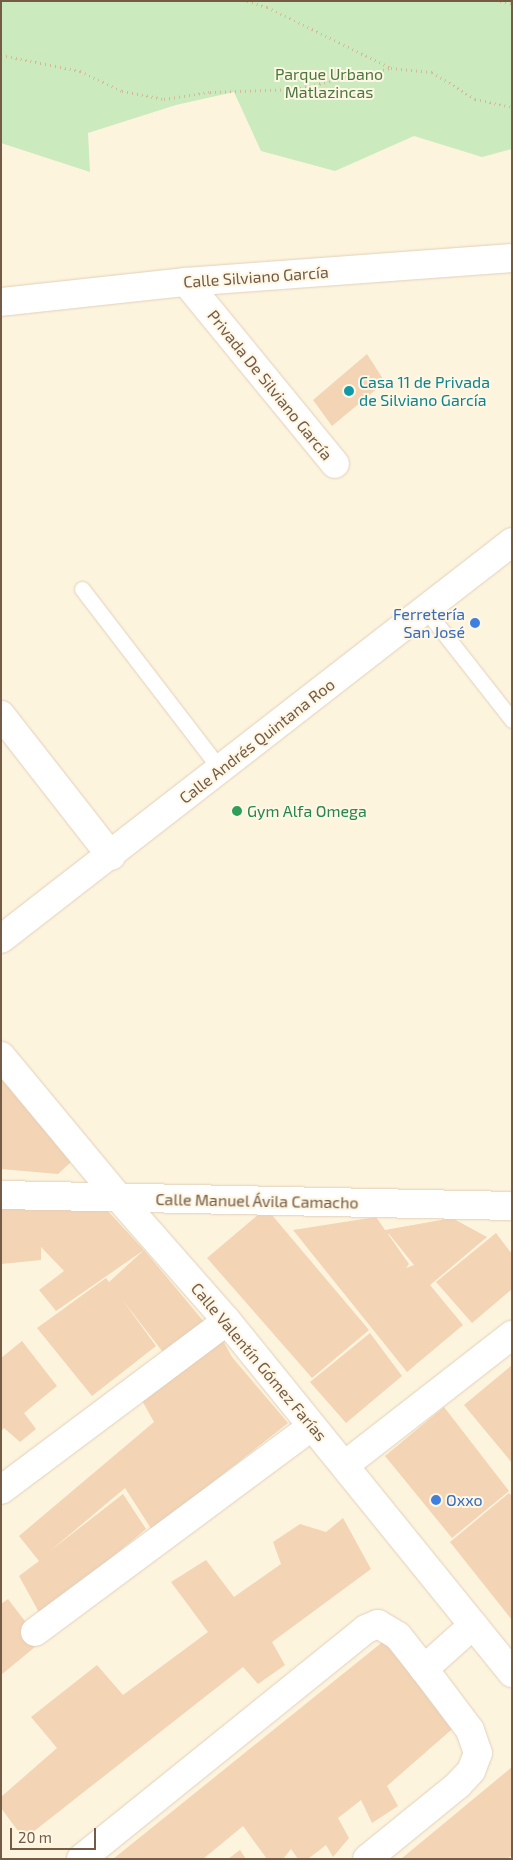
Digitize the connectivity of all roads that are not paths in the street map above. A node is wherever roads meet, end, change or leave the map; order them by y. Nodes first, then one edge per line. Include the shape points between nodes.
1 (503, 258) edge
2 (512, 280) edge
3 (186, 282) junction
4 (1, 302) edge
5 (335, 464) dead end
6 (512, 542) edge
7 (82, 589) dead end
8 (425, 609) junction
9 (1, 716) edge
10 (512, 720) edge
11 (221, 770) junction
12 (111, 856) junction
13 (1, 940) edge
14 (1, 1056) edge
15 (1, 1195) edge
16 (119, 1198) junction
17 (512, 1206) edge
18 (227, 1321) junction
19 (512, 1335) edge
20 (312, 1426) junction
21 (345, 1465) junction
22 (1, 1490) edge
23 (473, 1625) junction
24 (35, 1632) dead end
25 (424, 1669) junction
26 (512, 1673) edge
27 (82, 1859) edge
28 (367, 1859) edge

1 - 2 street
1 - 3 street, Calle Silviano García
3 - 4 street, Calle Silviano García
3 - 5 street, Privada De Silviano García
6 - 8 street, Calle Andrés Quintana Roo
7 - 11 lane
8 - 10 lane
8 - 11 street, Calle Andrés Quintana Roo
9 - 12 street
11 - 12 street, Calle Andrés Quintana Roo
12 - 13 street, Calle Andrés Quintana Roo
14 - 16 street, Calle Valentín Gómez Farías
15 - 16 street, Calle Manuel Ávila Camacho
16 - 17 street, Calle Manuel Ávila Camacho
16 - 18 street, Calle Valentín Gómez Farías
18 - 20 street, Calle Valentín Gómez Farías
18 - 22 street
19 - 21 street
20 - 21 street, Calle Valentín Gómez Farías
20 - 24 street
21 - 23 street, Calle Valentín Gómez Farías
23 - 25 street
23 - 26 street, Calle Valentín Gómez Farías
25 - 27 street via 390,1629 378,1624 366,1629
25 - 28 street via 470,1730 478,1753 458,1785

